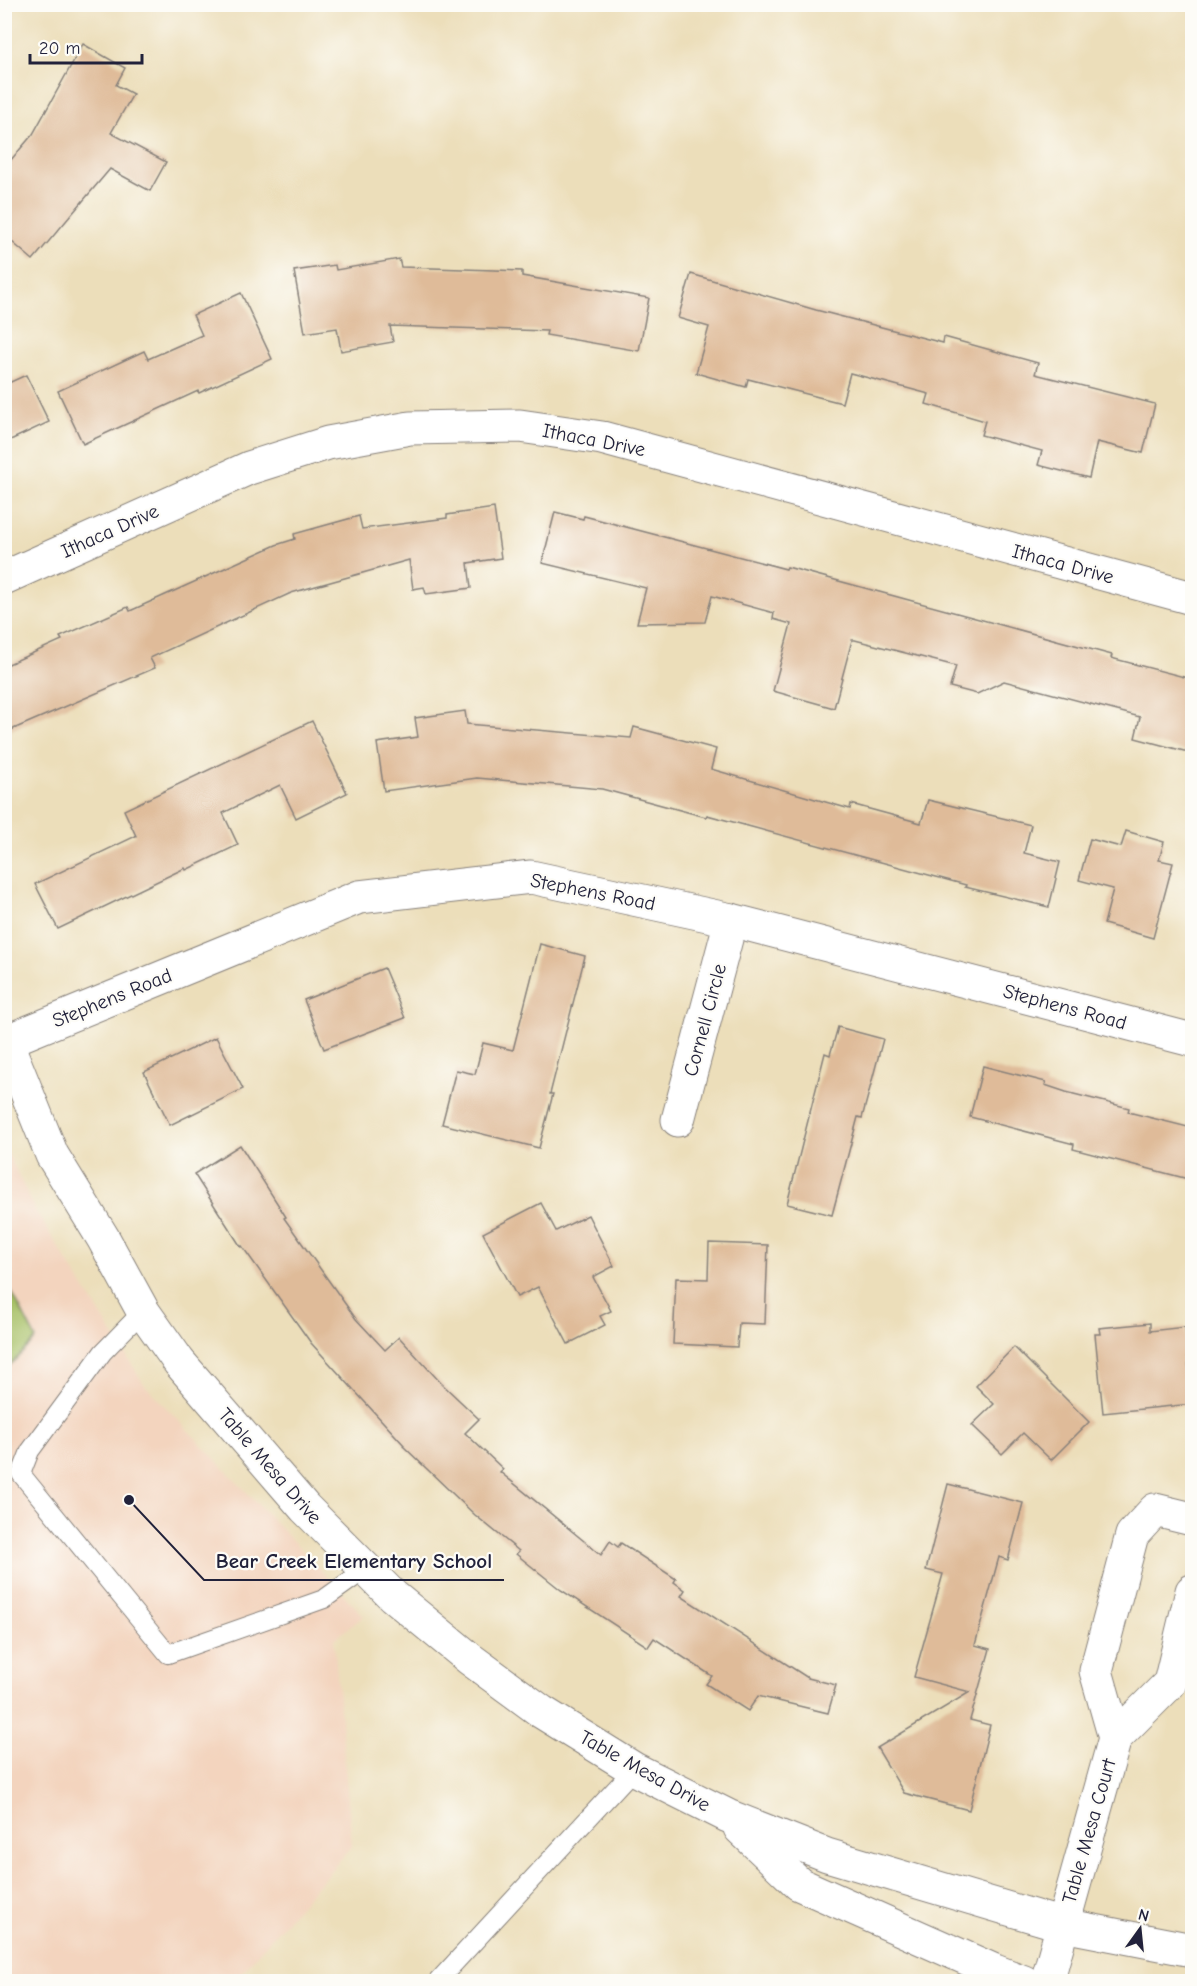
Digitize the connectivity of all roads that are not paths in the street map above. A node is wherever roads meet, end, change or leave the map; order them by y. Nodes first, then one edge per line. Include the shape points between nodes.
1 (4, 578) edge
2 (1192, 598) edge
3 (730, 920) junction
4 (5, 1040) edge
5 (1192, 1040) edge
6 (678, 1120) dead end
7 (143, 1311) junction
8 (1192, 1519) edge
9 (366, 1569) junction
10 (1192, 1591) edge
11 (1115, 1738) junction
12 (634, 1769) junction
13 (728, 1816) junction
14 (1063, 1925) junction
15 (1192, 1950) edge
16 (437, 1982) edge
17 (1024, 1982) edge
18 (1047, 1982) edge

1 - 2 street, Ithaca Drive via 249,468 328,443 410,428 520,426 602,438
3 - 4 street, Stephens Road via 531,877 359,897
3 - 5 street, Stephens Road
3 - 6 street, Cornell Circle
4 - 7 street, Table Mesa Drive via 52,1155
7 - 9 street, Table Mesa Drive via 179,1362 290,1490
7 - 9 lane via 103,1352 30,1451 21,1474 168,1654 316,1603
8 - 11 street, Table Mesa Court via 1155,1510 1132,1535 1095,1671
9 - 12 street, Table Mesa Drive via 470,1659 542,1712
10 - 11 street, Table Mesa Court via 1170,1683
11 - 14 street, Table Mesa Court
12 - 13 street, Table Mesa Drive
12 - 16 lane
13 - 14 street, Table Mesa Drive via 827,1855
13 - 17 street, Table Mesa Drive via 799,1884
14 - 15 street, Table Mesa Drive
14 - 18 street, Table Mesa Court

